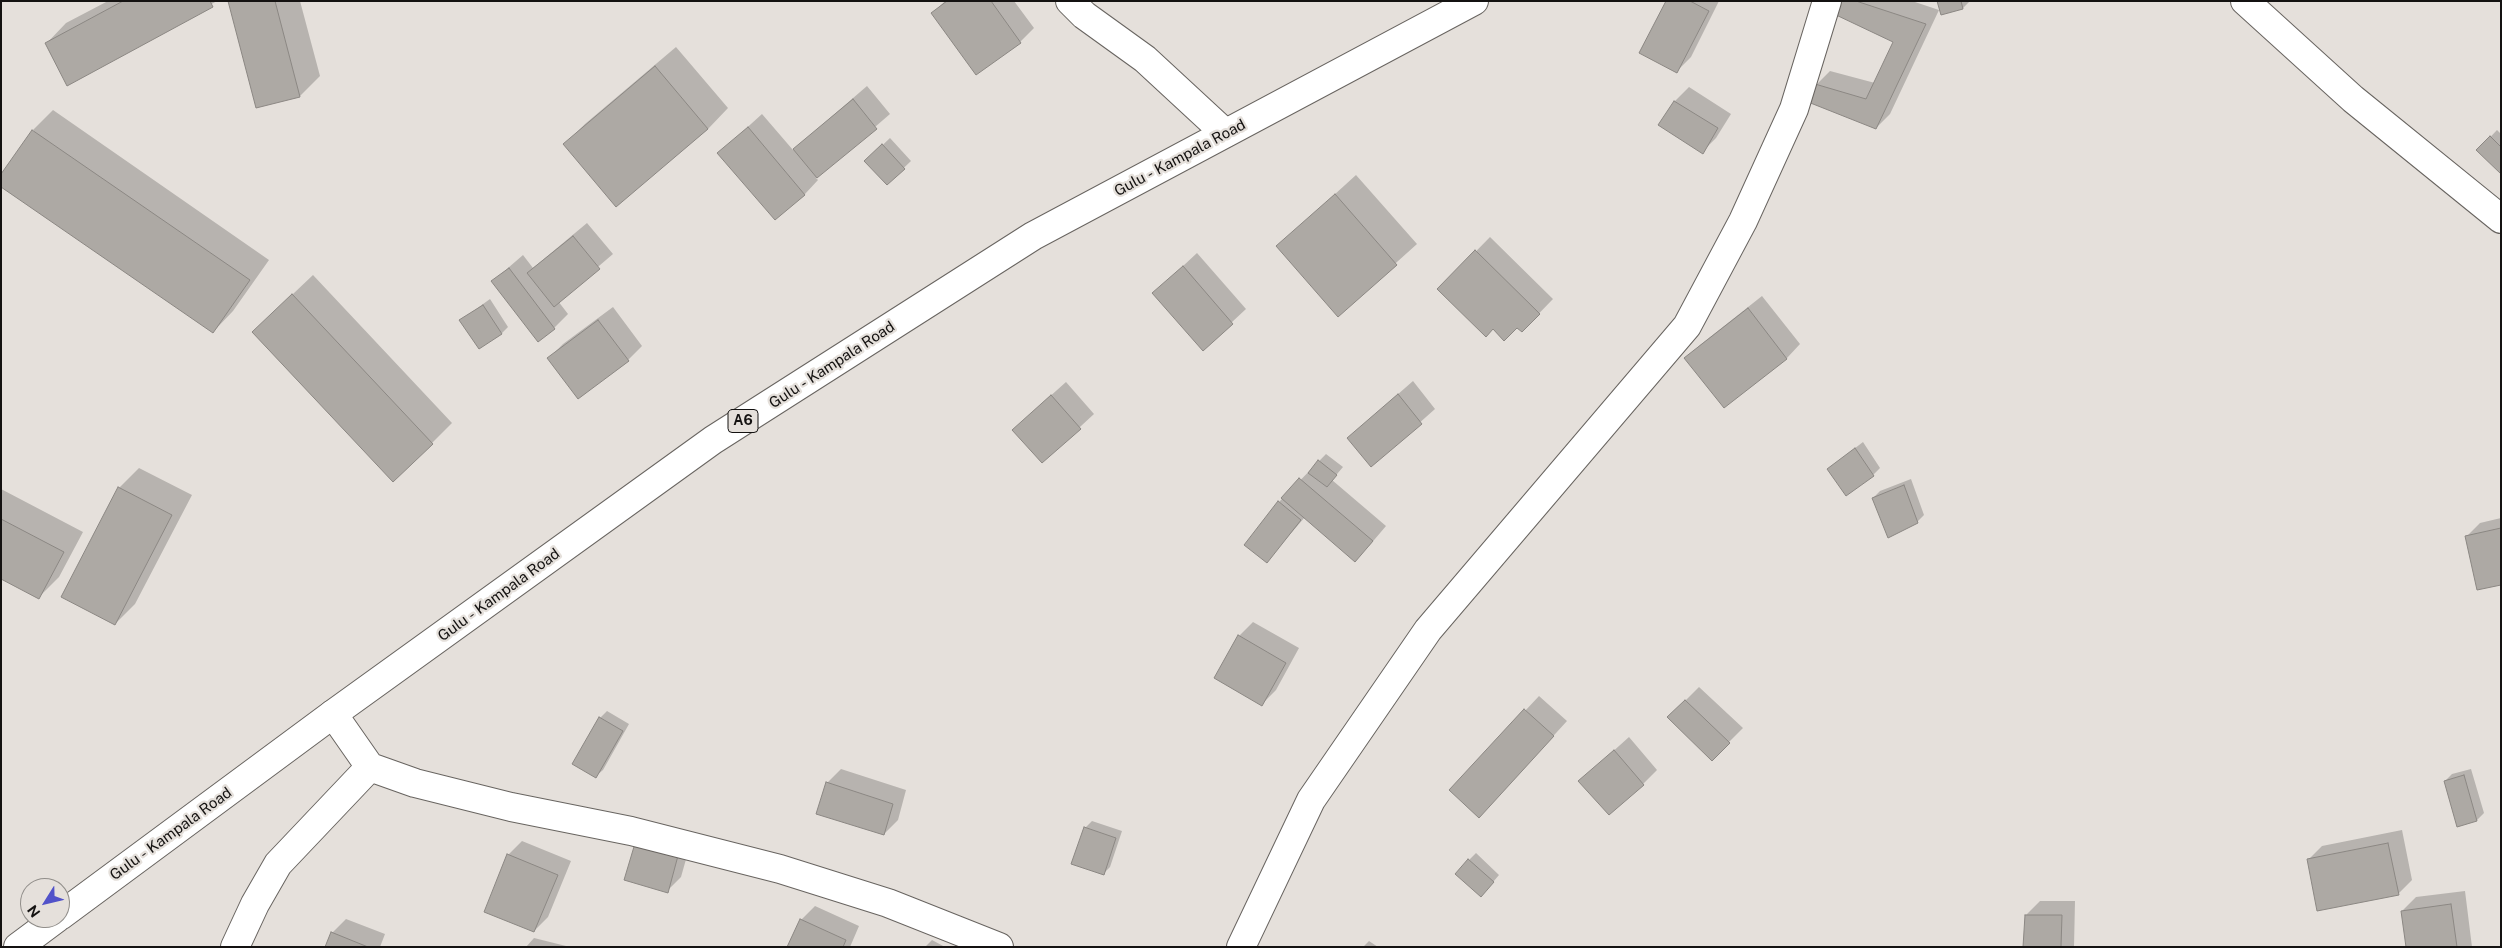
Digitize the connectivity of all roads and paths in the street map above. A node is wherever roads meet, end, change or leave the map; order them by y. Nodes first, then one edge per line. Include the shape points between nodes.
1 (1070, 1) edge
2 (1474, 1) edge
3 (1827, 1) edge
4 (2245, 1) edge
5 (1225, 133) junction
6 (2501, 219) edge
7 (333, 714) junction
8 (370, 767) junction
9 (70, 908) edge
10 (43, 928) edge
11 (18, 947) edge
12 (235, 947) edge
13 (999, 947) edge
14 (1241, 947) edge

1 - 5 street via 1145,60
2 - 5 street, Gulu - Kampala Road / A6
3 - 14 street via 1794,109 1743,221 1687,326 1428,630 1310,800
4 - 6 street via 2353,99
5 - 7 street, Gulu - Kampala Road / A6 via 1033,236 713,440
7 - 8 street
7 - 9 street, Gulu - Kampala Road / A6
8 - 12 street via 278,864
8 - 13 street via 511,807 631,831 780,870 888,903
10 - 11 street, Gulu - Kampala Road / A6

